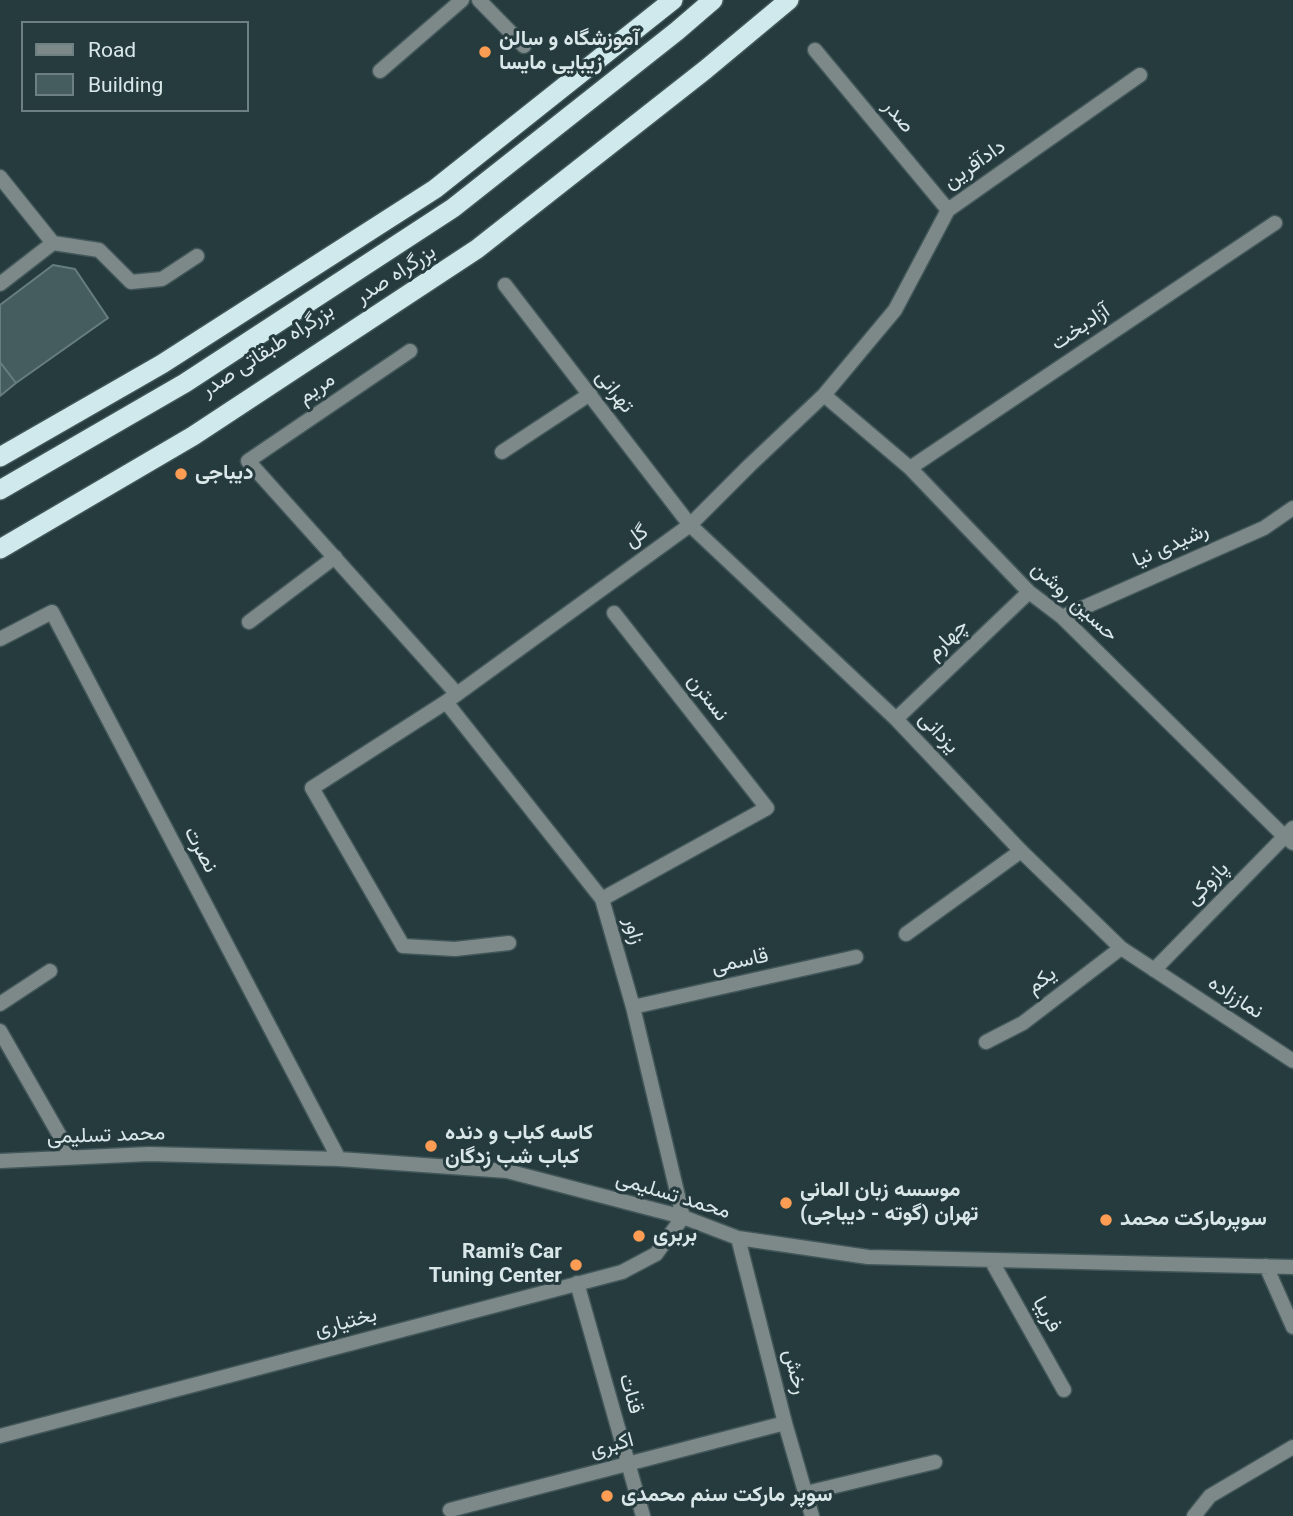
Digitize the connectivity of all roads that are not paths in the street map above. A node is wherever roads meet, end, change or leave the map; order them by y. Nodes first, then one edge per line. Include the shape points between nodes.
1 (462, 0) edge
2 (479, 0) edge
3 (673, 0) edge
4 (713, 0) edge
5 (779, 0) edge
6 (789, 0) edge
7 (524, 47) dead end
8 (816, 50) dead end
9 (380, 71) dead end
10 (1140, 75) dead end
11 (0, 177) edge
12 (947, 211) junction
13 (1275, 223) dead end
14 (53, 243) junction
15 (197, 256) dead end
16 (0, 284) edge
17 (505, 285) dead end
18 (410, 351) dead end
19 (590, 394) junction
20 (824, 395) junction
21 (502, 452) dead end
22 (0, 457) edge
23 (910, 468) junction
24 (0, 490) edge
25 (1293, 508) edge
26 (690, 525) junction
27 (0, 541) edge
28 (0, 549) edge
29 (335, 557) junction
30 (1029, 592) junction
31 (614, 613) dead end
32 (1062, 617) junction
33 (249, 622) dead end
34 (0, 639) edge
35 (452, 698) junction
36 (896, 719) junction
37 (1290, 836) edge
38 (1021, 851) junction
39 (602, 899) junction
40 (906, 934) dead end
41 (509, 943) dead end
42 (1121, 948) junction
43 (856, 957) dead end
44 (1154, 970) junction
45 (50, 971) dead end
46 (0, 1004) edge
47 (633, 1007) junction
48 (0, 1031) edge
49 (986, 1042) dead end
50 (1293, 1061) edge
51 (72, 1157) junction
52 (339, 1159) junction
53 (0, 1161) edge
54 (682, 1217) junction
55 (738, 1238) junction
56 (991, 1260) junction
57 (1266, 1266) junction
58 (1293, 1267) edge
59 (577, 1283) junction
60 (1293, 1327) edge
61 (1064, 1390) dead end
62 (785, 1423) junction
63 (0, 1436) edge
64 (1293, 1447) edge
65 (935, 1462) dead end
66 (628, 1463) junction
67 (806, 1493) junction
68 (450, 1510) dead end
69 (643, 1516) edge
70 (812, 1516) edge
71 (1194, 1516) edge

1 - 9 street
2 - 7 street
3 - 22 highway via 435,189 162,364
4 - 24 highway, بزرگراه طبقاتی صدر via 453,208 185,383
5 - 27 highway, بزرگراه طبقاتی صدر via 474,244 190,429
6 - 28 highway, بزرگراه صدر via 477,249 193,436
8 - 12 street, صدر
10 - 12 street, دادآفرین
11 - 14 street
12 - 20 street, دادآفرین via 895,310
13 - 23 street, آزادبخت
14 - 15 street via 99,250 131,282 162,279
14 - 16 street
17 - 19 street, تهرانی
18 - 29 street, مریم via 248,461
19 - 21 street
19 - 26 street, تهرانی
20 - 23 street, حسین روشن
20 - 26 street, گل
23 - 30 street, حسین روشن
25 - 32 street, رشیدی نیا via 1264,528
26 - 35 street, گل
26 - 36 street, یزدانی
29 - 33 street
29 - 35 street
30 - 32 street, حسین روشن
30 - 36 street, چهارم
31 - 39 street, نسترن via 767,808
32 - 37 street, حسین روشن
34 - 52 street, نصرت via 52,612
35 - 39 street, زاور
35 - 41 street, گل via 312,788 403,946 455,949
36 - 38 street, یزدانی
37 - 44 street, پازوکی
38 - 40 street
38 - 42 street, یزدانی
39 - 47 street, زاور
42 - 44 street, یزدانی
42 - 49 street, یکم via 1023,1023
43 - 47 street, قاسمی
44 - 50 street, نماززاده
45 - 46 street
47 - 54 street, زاور
48 - 51 street
51 - 52 street, محمد تسلیمی via 149,1154
51 - 53 street, محمد تسلیمی
52 - 54 street, محمد تسلیمی via 507,1171
54 - 55 street, محمد تسلیمی
54 - 59 street, بختیاری via 656,1254 622,1272
55 - 56 street, محمد تسلیمی via 868,1257
55 - 62 street, رخش
56 - 57 street, محمد تسلیمی
56 - 61 street, فریبا
57 - 58 street, محمد تسلیمی
57 - 60 street
59 - 63 street, بختیاری
59 - 66 street, قنات
62 - 66 street, اکبری
62 - 67 street, رخش
64 - 71 street via 1210,1496
65 - 67 street
66 - 68 street, اکبری
66 - 69 street, قنات
67 - 70 street, رخش

